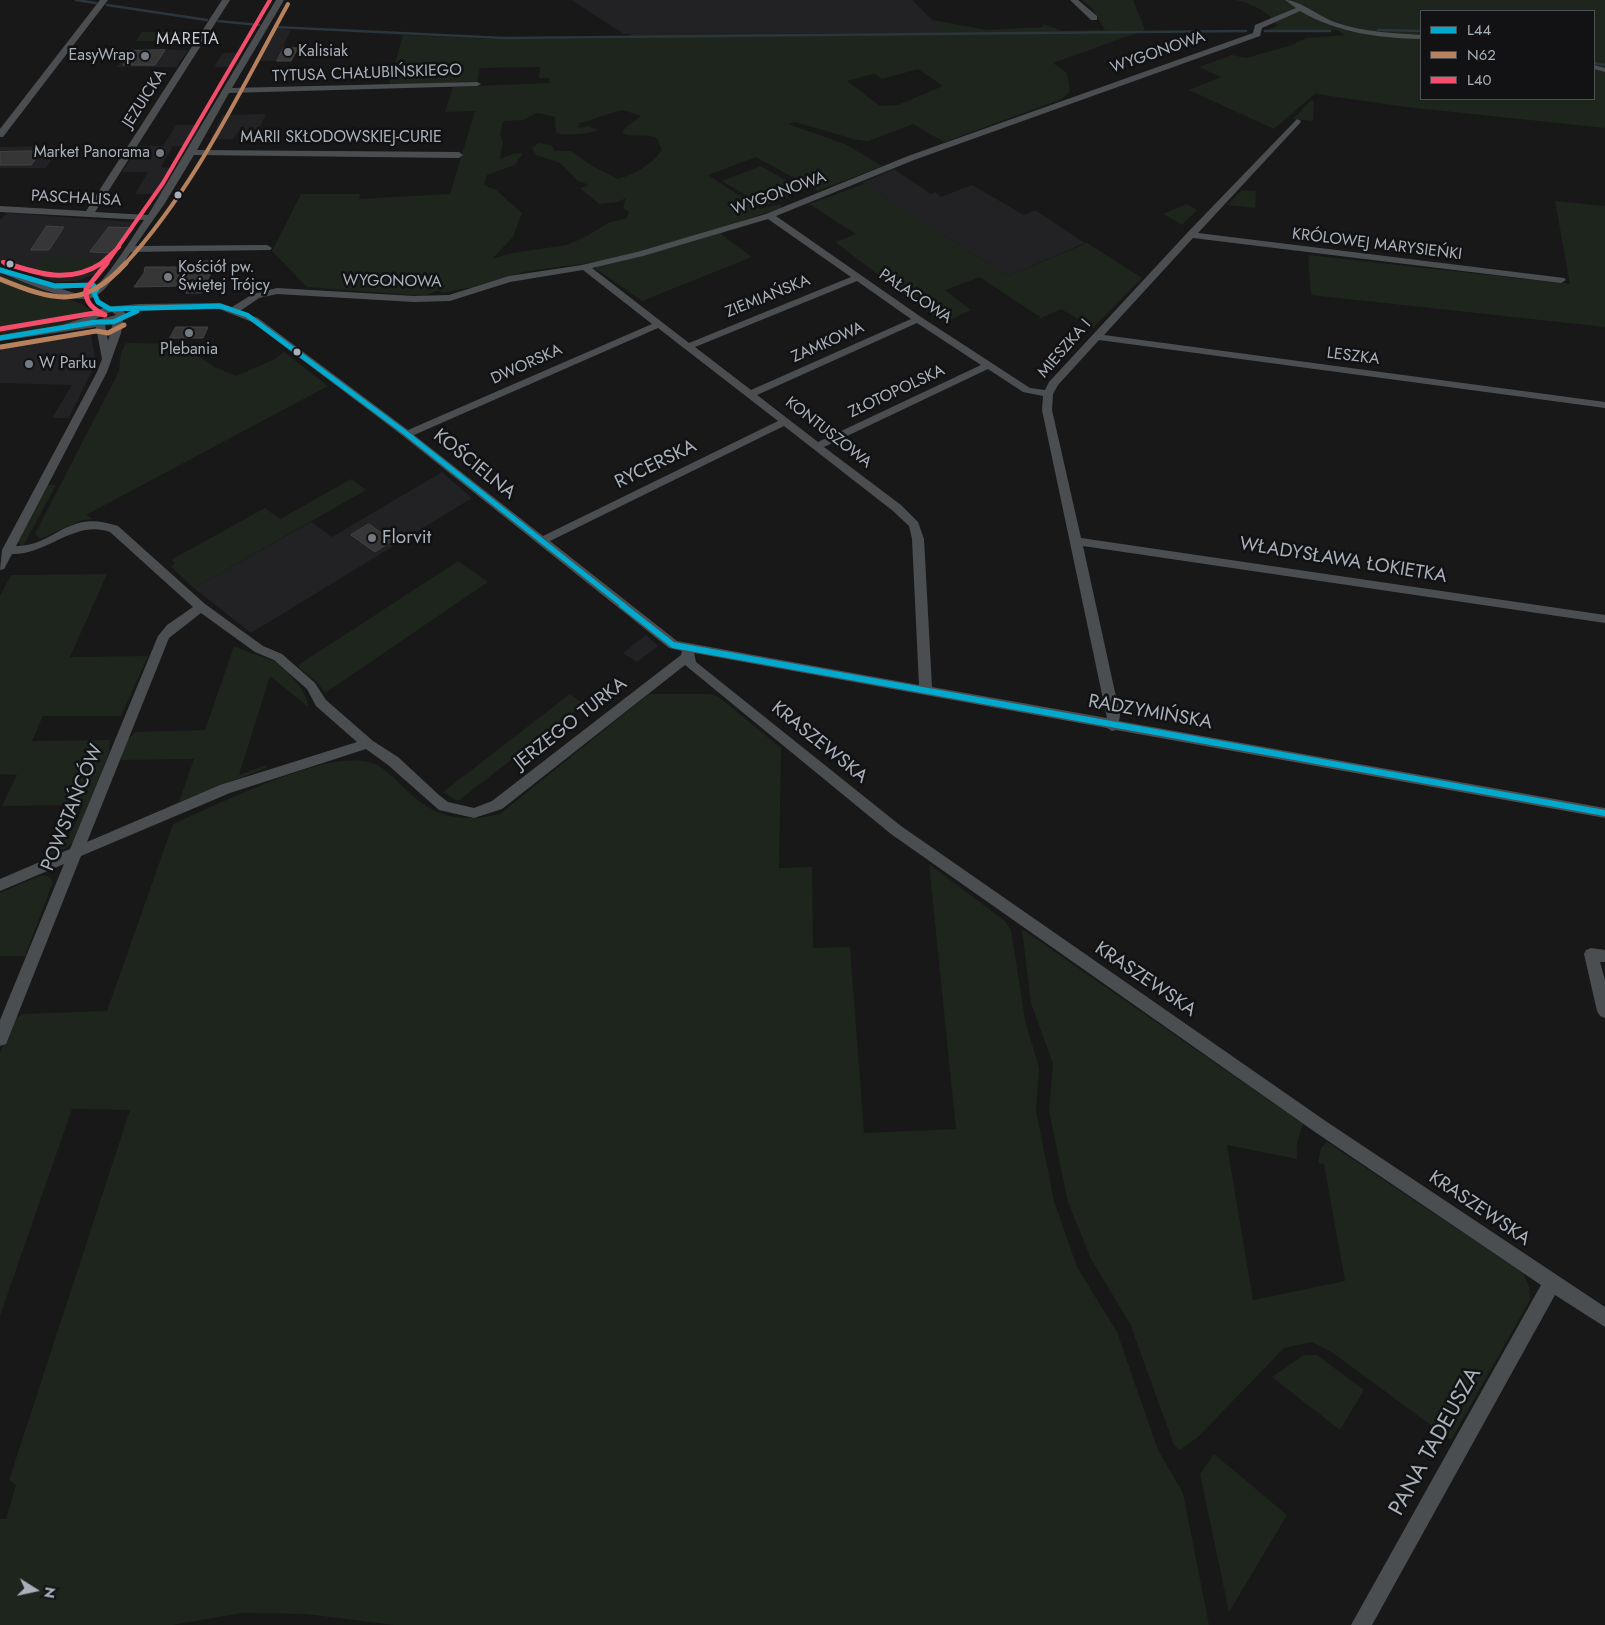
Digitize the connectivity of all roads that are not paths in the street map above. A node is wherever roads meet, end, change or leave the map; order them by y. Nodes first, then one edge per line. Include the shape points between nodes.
1 (104, 0) edge
2 (226, 0) edge
3 (280, 0) edge
4 (1074, 0) edge
5 (1289, 0) edge
6 (1300, 9) junction
7 (1094, 18) dead end
8 (1420, 37) edge
9 (477, 84) dead end
10 (227, 91) junction
11 (1297, 121) dead end
12 (0, 135) edge
13 (192, 152) junction
14 (459, 155) dead end
15 (0, 209) edge
16 (89, 214) junction
17 (769, 216) junction
18 (151, 218) junction
19 (1191, 234) junction
20 (267, 248) dead end
21 (128, 249) junction
22 (120, 259) junction
23 (586, 268) junction
24 (0, 270) edge
25 (860, 277) junction
26 (1561, 280) dead end
27 (32, 281) junction
28 (83, 285) junction
29 (96, 291) junction
30 (74, 296) junction
31 (239, 307) junction
32 (115, 314) junction
33 (918, 319) junction
34 (96, 320) junction
35 (659, 324) junction
36 (1096, 337) junction
37 (0, 338) edge
38 (688, 347) junction
39 (107, 361) junction
40 (989, 365) junction
41 (751, 394) junction
42 (1048, 394) junction
43 (1605, 405) edge
44 (787, 421) junction
45 (407, 434) junction
46 (817, 446) junction
47 (541, 541) junction
48 (1075, 541) junction
49 (8, 550) junction
50 (0, 566) edge
51 (201, 607) junction
52 (1605, 620) edge
53 (688, 653) junction
54 (926, 692) junction
55 (1112, 726) junction
56 (368, 744) junction
57 (1605, 813) edge
58 (74, 855) junction
59 (0, 885) edge
60 (1605, 956) edge
61 (1605, 1011) edge
62 (0, 1039) edge
63 (1552, 1283) junction
64 (1605, 1318) edge
65 (1361, 1625) edge

1 - 12 street
2 - 16 street, JEZUICKA
3 - 10 street
4 - 7 street
5 - 6 street
6 - 8 street via 1320,20 1353,30 1386,36
6 - 17 street, WYGONOWA via 1258,27 1257,34 911,158
9 - 10 street, TYTUSA CHAŁUBIŃSKIEGO
10 - 13 street
11 - 19 street, MIESZKA I
13 - 14 street, MARII SKŁODOWSKIEJ-CURIE
13 - 18 street
15 - 16 street, PASCHALISA
16 - 18 street, PASCHALISA
17 - 23 street, WYGONOWA
17 - 25 street, PAŁACOWA
18 - 21 street
19 - 26 street, KRÓLOWEJ MARYSIEŃKI via 1294,250
19 - 36 street, MIESZKA I
20 - 21 street
21 - 22 street
22 - 28 street via 106,272
22 - 29 street
23 - 31 street, WYGONOWA via 509,279 450,298 386,298 289,291 264,294
23 - 35 street, KONTUSZOWA
24 - 27 street
25 - 33 street, PAŁACOWA
25 - 38 street, ZIEMIAŃSKA
27 - 28 street via 56,286
27 - 30 street
28 - 29 street via 93,285
28 - 30 street via 73,290
29 - 30 street
29 - 32 street via 98,302
30 - 34 street via 90,305
31 - 32 street, KOŚCIELNA
31 - 45 street, KOŚCIELNA
32 - 34 street, KOŚCIELNA
32 - 39 street
33 - 40 street, PAŁACOWA
33 - 41 street, ZAMKOWA
34 - 37 street, KOŚCIELNA
34 - 39 street
35 - 38 street, KONTUSZOWA
35 - 45 street, DWORSKA
36 - 42 street, MIESZKA I via 1052,384
36 - 43 street, LESZKA
38 - 41 street, KONTUSZOWA
39 - 49 street
40 - 42 street, PAŁACOWA via 1027,390
40 - 46 street, ZŁOTOPOLSKA
41 - 44 street, KONTUSZOWA
42 - 48 street, MIESZKA I via 1047,410
44 - 46 street, KONTUSZOWA
44 - 47 street, RYCERSKA
45 - 47 street, KOŚCIELNA
46 - 54 street, KONTUSZOWA via 914,525 920,559
47 - 53 street, KOŚCIELNA via 663,639
48 - 52 street, WŁADYSŁAWA ŁOKIETKA
48 - 55 street, MIESZKA I via 1114,715
49 - 50 street
49 - 51 street via 25,550 87,524 108,526 145,554
51 - 56 street via 259,649 278,657 311,686 321,703
51 - 58 street, POWSTAŃCÓW via 164,636
53 - 54 street, RADZYMIŃSKA
53 - 56 street, JERZEGO TURKA via 497,805 474,813 457,810 434,799 393,761
53 - 63 street, KRASZEWSKA via 691,665 896,830 998,904
54 - 55 street, RADZYMIŃSKA
55 - 57 street, RADZYMIŃSKA
56 - 58 street via 225,789
58 - 59 street
58 - 62 street, POWSTAŃCÓW
60 - 61 street via 1591,954
63 - 64 street, KRASZEWSKA
63 - 65 street, PANA TADEUSZA

